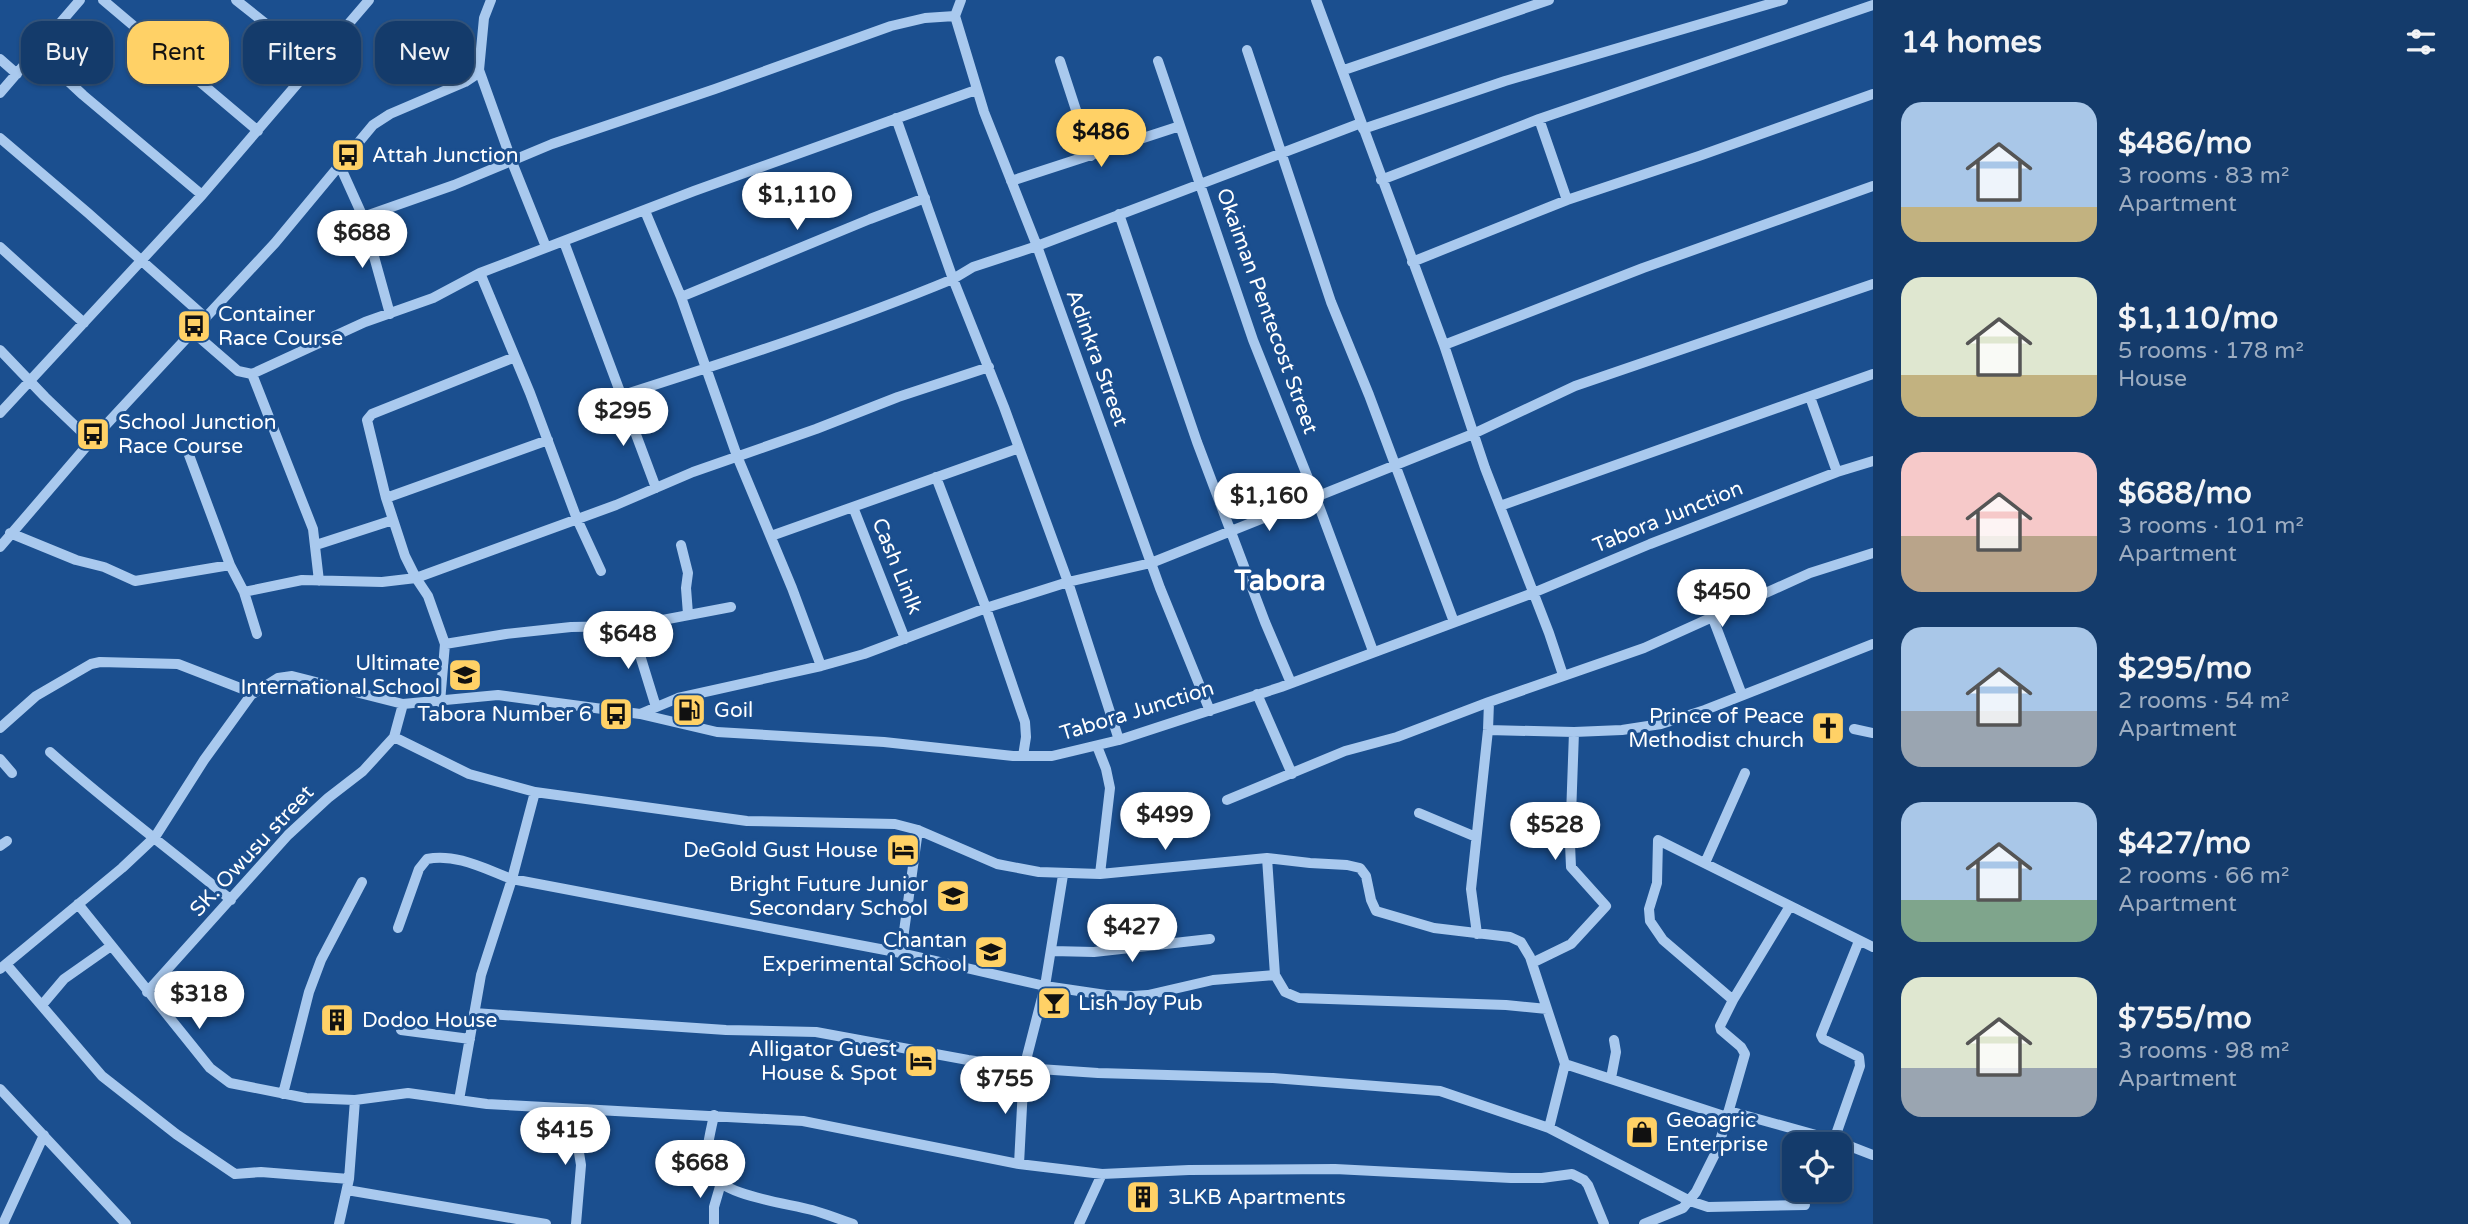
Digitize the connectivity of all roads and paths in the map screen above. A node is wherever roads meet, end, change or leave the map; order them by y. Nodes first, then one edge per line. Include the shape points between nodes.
1 (80, 0) edge
2 (103, 0) edge
3 (236, 0) edge
4 (369, 0) edge
5 (491, 0) edge
6 (1316, 0) edge
7 (1549, 0) edge
8 (1783, 0) edge
9 (961, 1) edge
10 (1873, 5) edge
11 (955, 16) junction
12 (62, 21) edge
13 (262, 21) edge
14 (351, 21) edge
15 (1247, 50) dead end
16 (0, 59) edge
17 (1060, 61) dead end
18 (1158, 61) dead end
19 (21, 69) edge
20 (479, 70) junction
21 (1344, 70) junction
22 (17, 74) junction
23 (71, 84) edge
24 (297, 84) edge
25 (976, 90) junction
26 (0, 93) edge
27 (1873, 94) edge
28 (896, 118) junction
29 (1539, 119) junction
30 (1180, 126) junction
31 (1362, 126) junction
32 (258, 131) junction
33 (0, 138) edge
34 (1280, 153) junction
35 (1091, 156) junction
36 (512, 162) junction
37 (340, 166) junction
38 (1381, 180) junction
39 (1011, 181) junction
40 (1200, 184) junction
41 (1873, 186) edge
42 (202, 195) junction
43 (925, 198) junction
44 (1567, 200) junction
45 (645, 211) junction
46 (1119, 214) junction
47 (363, 217) junction
48 (564, 242) junction
49 (1037, 246) junction
50 (0, 247) edge
51 (546, 247) junction
52 (142, 261) junction
53 (1412, 262) junction
54 (480, 273) junction
55 (953, 279) junction
56 (1873, 284) edge
57 (681, 297) junction
58 (390, 314) junction
59 (206, 318) junction
60 (84, 323) junction
61 (193, 332) junction
62 (1444, 345) junction
63 (0, 350) edge
64 (515, 357) junction
65 (989, 367) junction
66 (705, 371) junction
67 (252, 374) junction
68 (1873, 374) edge
69 (29, 381) junction
70 (620, 396) junction
71 (1810, 397) junction
72 (0, 413) edge
73 (1473, 434) junction
74 (548, 440) junction
75 (91, 441) junction
76 (1019, 448) junction
77 (189, 455) dead end
78 (737, 456) junction
79 (1873, 460) edge
80 (1395, 466) junction
81 (1837, 471) junction
82 (936, 477) junction
83 (656, 488) junction
84 (386, 498) junction
85 (1316, 498) junction
86 (1500, 506) junction
87 (853, 508) junction
88 (577, 519) junction
89 (393, 520) junction
90 (1232, 531) junction
91 (10, 533) junction
92 (771, 536) junction
93 (316, 545) junction
94 (681, 545) dead end
95 (0, 547) edge
96 (1873, 553) edge
97 (1151, 563) junction
98 (230, 565) junction
99 (601, 572) dead end
100 (416, 578) junction
101 (318, 581) junction
102 (1068, 582) junction
103 (244, 593) junction
104 (1533, 593) junction
105 (731, 607) dead end
106 (986, 608) junction
107 (688, 614) junction
108 (1712, 616) junction
109 (1454, 622) junction
110 (631, 626) junction
111 (257, 634) dead end
112 (905, 639) junction
113 (445, 644) junction
114 (1873, 644) edge
115 (1373, 651) junction
116 (821, 666) junction
117 (1563, 676) junction
118 (1291, 683) junction
119 (254, 692) junction
120 (1257, 695) junction
121 (1742, 695) junction
122 (440, 702) junction
123 (1489, 702) junction
124 (403, 704) junction
125 (656, 707) junction
126 (1210, 710) junction
127 (640, 714) junction
128 (0, 728) edge
129 (1854, 729) dead end
130 (1488, 730) junction
131 (1574, 732) junction
132 (1873, 733) edge
133 (394, 737) junction
134 (1119, 740) junction
135 (1097, 746) junction
136 (50, 752) dead end
137 (1023, 756) junction
138 (0, 759) edge
139 (12, 773) dead end
140 (1745, 773) dead end
141 (1292, 774) junction
142 (535, 792) junction
143 (1227, 800) dead end
144 (1419, 813) dead end
145 (918, 830) junction
146 (155, 836) junction
147 (1476, 837) junction
148 (1267, 858) junction
149 (1705, 863) junction
150 (1100, 874) junction
151 (1063, 875) junction
152 (512, 879) junction
153 (362, 882) dead end
154 (231, 900) junction
155 (78, 904) junction
156 (1790, 906) junction
157 (398, 928) dead end
158 (1477, 934) junction
159 (1210, 939) dead end
160 (1859, 941) junction
161 (111, 946) junction
162 (1873, 947) edge
163 (1052, 951) junction
164 (901, 953) junction
165 (1532, 963) junction
166 (3, 966) edge
167 (1275, 975) junction
168 (1045, 986) junction
169 (147, 992) junction
170 (1733, 1000) junction
171 (42, 1004) junction
172 (1547, 1009) junction
173 (474, 1013) junction
174 (401, 1030) dead end
175 (470, 1039) junction
176 (1614, 1040) dead end
177 (1565, 1064) junction
178 (1024, 1068) junction
179 (1611, 1078) junction
180 (0, 1089) edge
181 (283, 1094) junction
182 (355, 1100) junction
183 (458, 1101) junction
184 (572, 1110) junction
185 (1728, 1114) junction
186 (713, 1115) junction
187 (1549, 1128) junction
188 (1801, 1132) edge
189 (1837, 1132) edge
190 (44, 1135) junction
191 (1852, 1147) edge
192 (1873, 1155) edge
193 (1019, 1164) junction
194 (1102, 1174) junction
195 (722, 1183) junction
196 (348, 1184) junction
197 (1689, 1201) junction
198 (1805, 1205) dead end
199 (1081, 1223) edge
200 (3, 1224) edge
201 (126, 1224) edge
202 (339, 1224) edge
203 (546, 1224) edge
204 (576, 1224) edge
205 (714, 1224) edge
206 (853, 1224) edge
207 (1604, 1224) edge
208 (1644, 1224) edge

1 - 12 street
2 - 32 street
3 - 13 street
4 - 14 street
5 - 20 street via 484,18
6 - 21 street
7 - 21 street
8 - 31 street
9 - 11 street
10 - 29 street
11 - 25 street, Adinkra Street
11 - 36 street via 891,26
15 - 34 street
16 - 22 street
17 - 35 street
18 - 30 street, Okaiman Pentecost Street
19 - 22 street
20 - 36 street
20 - 37 street via 465,82 373,125
21 - 31 street
22 - 26 street
23 - 42 street
24 - 32 street
25 - 28 street
25 - 39 street, Adinkra Street
27 - 44 street
28 - 43 street
28 - 45 street
29 - 38 street
29 - 44 street
30 - 35 street
30 - 40 street, Okaiman Pentecost Street
31 - 34 street
31 - 38 street
32 - 42 street
33 - 52 street
34 - 40 street
34 - 80 street via 1331,302
35 - 39 street
36 - 47 street
36 - 51 street
37 - 47 street
37 - 59 street
38 - 53 street
39 - 49 street, Adinkra Street
40 - 46 street
40 - 85 street, Okaiman Pentecost Street via 1253,340
41 - 62 street
42 - 52 street
43 - 55 street
43 - 57 street
44 - 53 street
45 - 48 street
45 - 57 street
46 - 49 street
46 - 90 street
47 - 58 street
48 - 51 street
48 - 70 street
49 - 55 street via 973,267
49 - 97 street, Adinkra Street
50 - 60 street
51 - 54 street
52 - 59 street
52 - 60 street
53 - 62 street
54 - 58 street
54 - 64 street
55 - 65 street
55 - 66 street
56 - 73 street via 1575,386
57 - 66 street
58 - 67 street
59 - 61 street
60 - 69 street
61 - 67 street via 238,371
61 - 75 street
62 - 73 street
63 - 69 street
64 - 74 street
64 - 84 street via 368,416
65 - 76 street
65 - 78 street
66 - 70 street
66 - 78 street
67 - 93 street
68 - 71 street
69 - 72 street
69 - 75 street
70 - 83 street
71 - 81 street
71 - 86 street
73 - 80 street
73 - 86 street
74 - 84 street
74 - 88 street
75 - 91 street
76 - 82 street
76 - 102 street
77 - 98 street
78 - 83 street
78 - 92 street
79 - 81 street, Tabora Junction
80 - 85 street
80 - 109 street
81 - 104 street, Tabora Junction
82 - 87 street
82 - 106 street
83 - 88 street
84 - 89 street
85 - 90 street
85 - 115 street, Okaiman Pentecost Street
86 - 104 street
87 - 92 street
87 - 112 street, Cash Linlk
88 - 99 street
88 - 100 street
89 - 93 street
89 - 100 street
90 - 97 street
90 - 118 street
91 - 95 street
91 - 98 street via 135,582
92 - 116 street
93 - 101 street
94 - 107 street via 688,573
96 - 108 street via 1810,573
97 - 102 street
97 - 126 street, Adinkra Street
98 - 103 street
100 - 101 street
100 - 113 street via 428,596
101 - 103 street via 302,580
102 - 106 street
102 - 134 street
103 - 111 street
104 - 109 street, Tabora Junction
104 - 117 street
105 - 107 street
106 - 112 street
106 - 137 street via 1025,722
107 - 110 street
108 - 117 street via 1644,648
108 - 121 street
109 - 115 street, Tabora Junction
110 - 113 street via 571,627
110 - 125 street
112 - 116 street
113 - 122 street
114 - 121 street
115 - 118 street, Tabora Junction
116 - 125 street
117 - 123 street
118 - 120 street, Tabora Junction
119 - 124 street, Tabora Junction via 278,678 292,676
119 - 128 street via 178,664 100,662 36,696
119 - 146 street
120 - 126 street, Tabora Junction
120 - 141 street
121 - 131 street via 1661,724
122 - 124 street, Tabora Junction
122 - 127 street, Tabora Junction via 498,695
123 - 130 street
123 - 141 street
124 - 133 street, SK. Owusu street
125 - 127 street
126 - 134 street, Tabora Junction
127 - 137 street, Tabora Junction via 717,732 884,741
129 - 132 street
130 - 131 street
130 - 147 street
131 - 165 street via 1571,866 1606,906 1571,944
133 - 142 street via 469,774
133 - 154 street, SK. Owusu street via 363,771 288,835
134 - 135 street, Tabora Junction
135 - 137 street, Tabora Junction via 1052,756
135 - 150 street via 1110,788
136 - 146 street
138 - 139 street
140 - 149 street
141 - 143 street
142 - 145 street via 747,821 895,824
142 - 152 street
144 - 147 street
145 - 151 street via 997,864
145 - 164 street
146 - 154 street
146 - 155 street
147 - 158 street via 1471,889
148 - 150 street
148 - 158 street via 1360,868 1376,911 1434,928
148 - 167 street
149 - 156 street
149 - 170 street via 1658,841 1650,921 1664,940
150 - 151 street
151 - 163 street
152 - 157 street via 454,858 427,859 419,869
152 - 164 street
152 - 173 street via 486,954
153 - 181 street via 309,992
154 - 169 street, SK. Owusu street
155 - 161 street
155 - 166 street
156 - 160 street
156 - 170 street
158 - 165 street via 1521,942
159 - 163 street via 1094,952
160 - 162 street
160 - 189 street via 1821,1035 1859,1057 1860,1066
161 - 169 street
161 - 171 street via 64,979
163 - 168 street
164 - 168 street
165 - 172 street
166 - 171 street
167 - 168 street via 1213,980 1148,995 1106,995
167 - 172 street via 1285,992 1299,998
168 - 178 street
169 - 181 street via 220,1078
170 - 185 street via 1720,1026 1741,1047 1744,1060
171 - 196 street via 102,1076 235,1174 261,1172
172 - 177 street
173 - 175 street
173 - 178 street via 816,1032
174 - 175 street
175 - 183 street
176 - 179 street
177 - 179 street
177 - 187 street
178 - 187 street via 1273,1078 1440,1091
178 - 193 street
179 - 185 street
180 - 190 street
181 - 182 street
182 - 183 street via 408,1093
182 - 196 street
183 - 184 street
184 - 186 street
184 - 204 street via 581,1165
185 - 188 street
185 - 197 street via 1718,1147
186 - 193 street via 803,1121
186 - 195 street via 709,1169
187 - 197 street
190 - 200 street
190 - 201 street
191 - 192 street
193 - 194 street
194 - 199 street
194 - 207 street via 1335,1169 1511,1178 1572,1174 1588,1185
195 - 205 street
195 - 206 street via 744,1194
196 - 202 street
196 - 203 street
197 - 198 street via 1708,1207
197 - 208 street via 1683,1208

